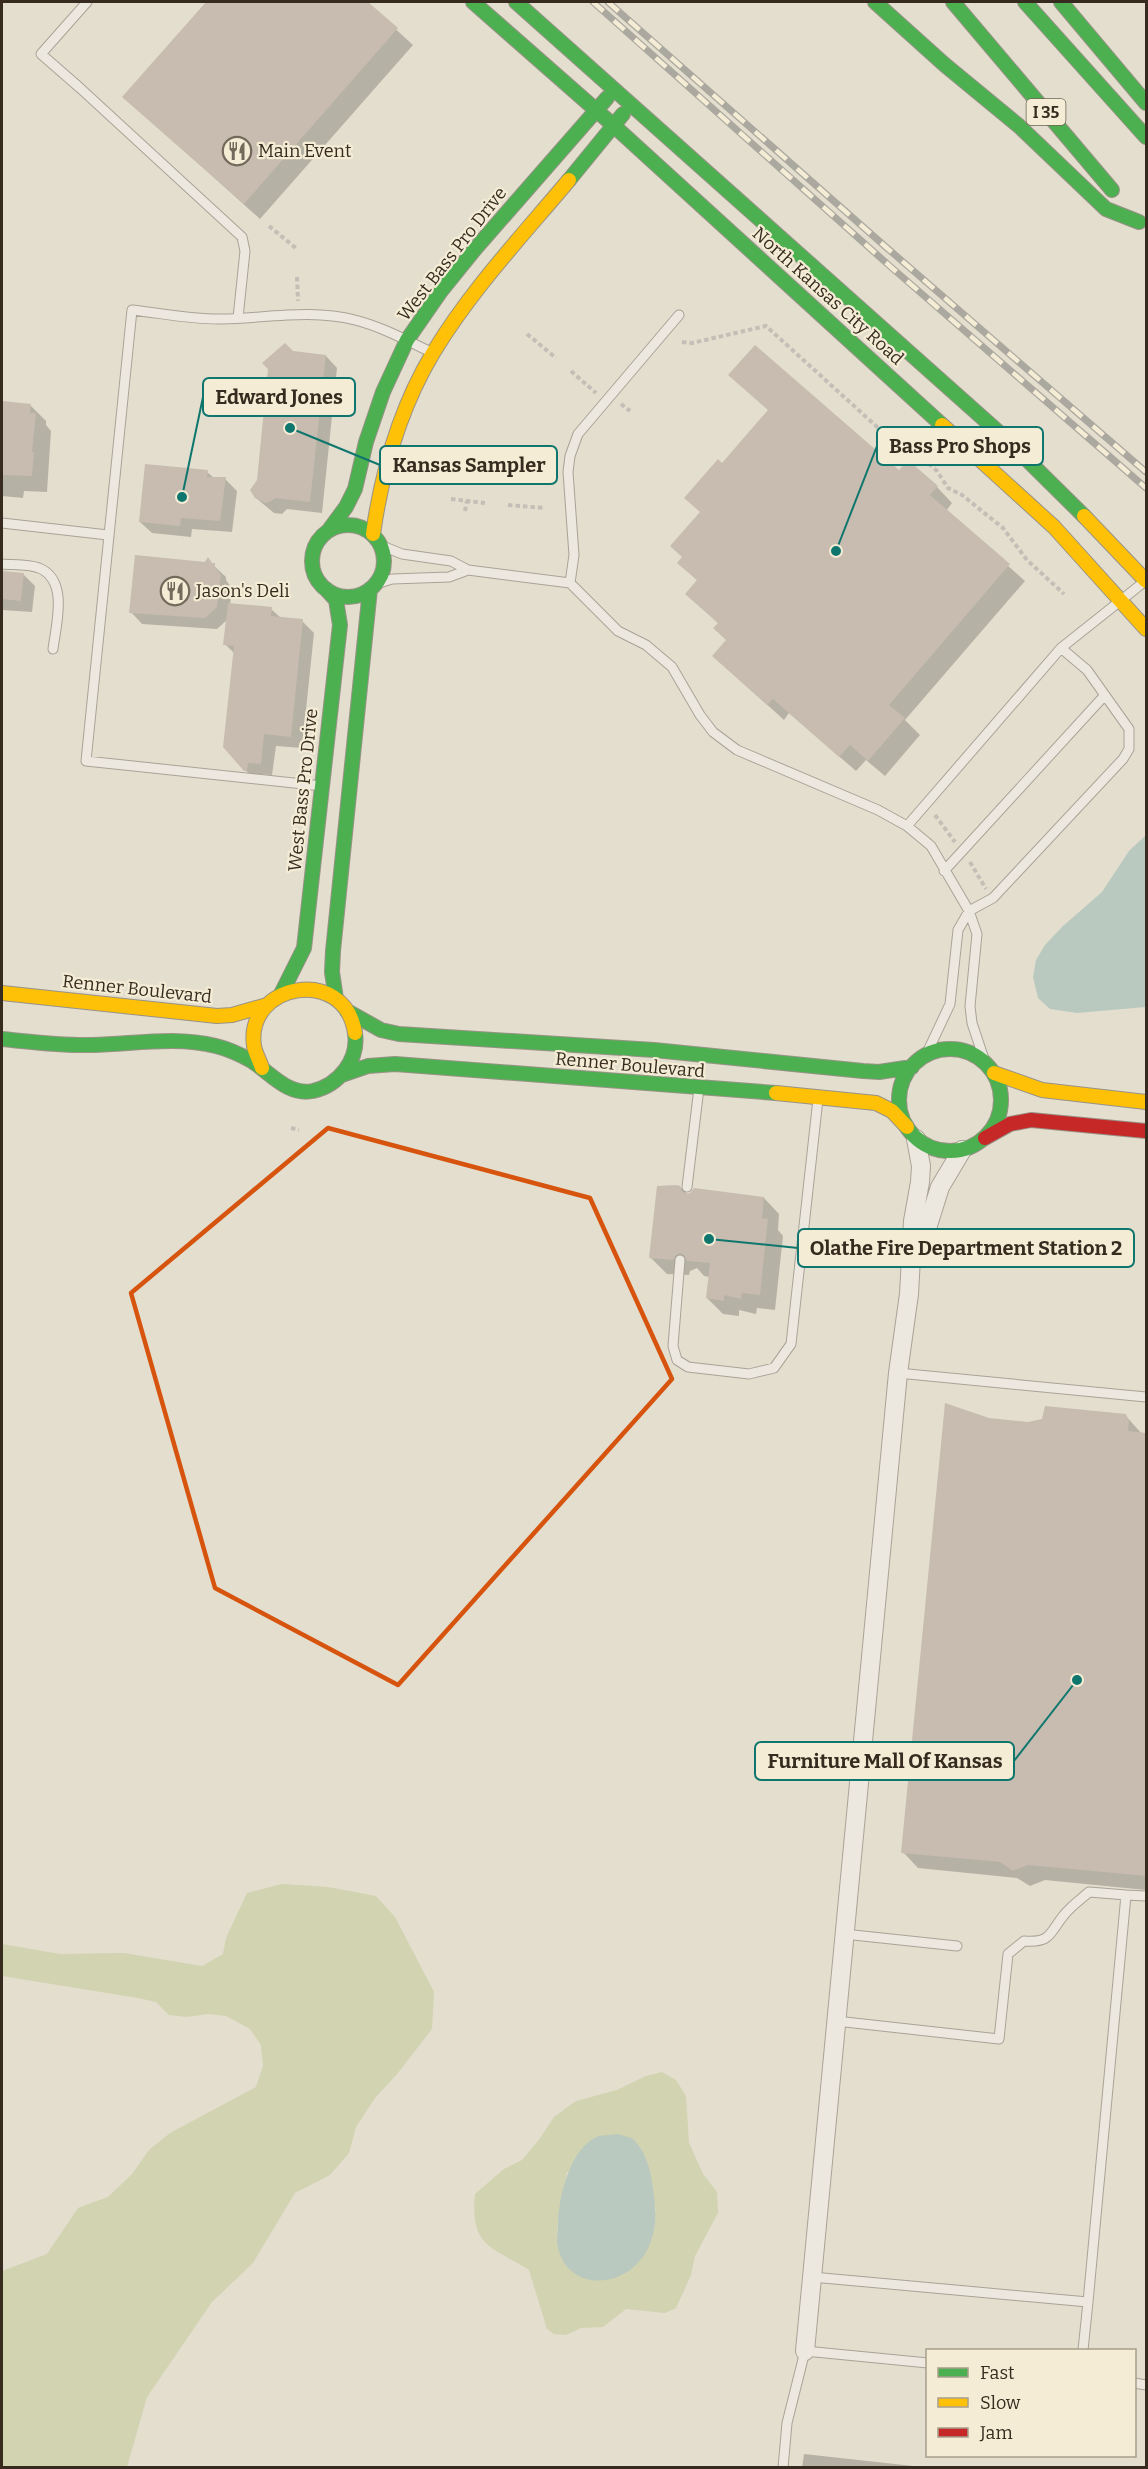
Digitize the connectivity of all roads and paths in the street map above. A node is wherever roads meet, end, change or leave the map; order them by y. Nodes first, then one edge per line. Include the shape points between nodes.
1 (87, 2) edge
2 (473, 2) edge
3 (516, 2) edge
4 (875, 2) edge
5 (952, 2) edge
6 (1025, 2) edge
7 (1060, 2) edge
8 (615, 89) junction
9 (1146, 103) edge
10 (632, 104) junction
11 (596, 110) junction
12 (613, 125) junction
13 (1146, 137) edge
14 (269, 226) dead end
15 (1143, 226) edge
16 (297, 249) dead end
17 (297, 277) dead end
18 (298, 302) dead end
19 (679, 315) dead end
20 (238, 318) junction
21 (527, 334) dead end
22 (407, 340) junction
23 (682, 342) dead end
24 (433, 353) junction
25 (556, 358) dead end
26 (571, 371) dead end
27 (599, 395) dead end
28 (621, 404) dead end
29 (630, 411) dead end
30 (451, 499) dead end
31 (467, 501) junction
32 (485, 504) dead end
33 (508, 505) dead end
34 (544, 508) dead end
35 (465, 511) dead end
36 (2, 523) edge
37 (329, 530) junction
38 (108, 535) junction
39 (377, 540) junction
40 (2, 564) edge
41 (468, 570) junction
42 (1146, 581) edge
43 (570, 583) junction
44 (373, 586) junction
45 (326, 589) junction
46 (1064, 594) dead end
47 (1120, 600) junction
48 (1146, 629) edge
49 (1061, 648) junction
50 (53, 649) dead end
51 (1105, 695) junction
52 (322, 786) junction
53 (935, 815) dead end
54 (907, 826) junction
55 (956, 842) dead end
56 (969, 861) dead end
57 (944, 872) junction
58 (988, 892) dead end
59 (969, 912) junction
60 (2, 993) edge
61 (281, 994) junction
62 (336, 999) junction
63 (267, 1005) junction
64 (347, 1011) junction
65 (2, 1039) edge
66 (926, 1055) junction
67 (912, 1067) junction
68 (262, 1068) junction
69 (989, 1068) junction
70 (342, 1075) junction
71 (699, 1088) junction
72 (819, 1096) junction
73 (1146, 1102) edge
74 (291, 1128) dead end
75 (299, 1130) dead end
76 (1146, 1131) edge
77 (911, 1133) junction
78 (983, 1140) junction
79 (962, 1150) junction
80 (687, 1187) dead end
81 (680, 1260) dead end
82 (909, 1294) junction
83 (898, 1373) junction
84 (1146, 1397) edge
85 (1126, 1894) junction
86 (1146, 1896) edge
87 (844, 1934) junction
88 (957, 1946) dead end
89 (836, 2022) junction
90 (812, 2277) junction
91 (1088, 2302) junction
92 (1083, 2349) edge
93 (805, 2351) junction
94 (926, 2363) edge
95 (783, 2468) edge

1 - 20 lane via 40,54 242,237 245,251
2 - 11 main road, North Kansas City Road
3 - 8 main road, North Kansas City Road
4 - 15 main road via 1019,126 1106,209
5 - 15 main road, I 35
6 - 13 main road
7 - 9 main road
8 - 10 main road, North Kansas City Road
8 - 11 main road, West Bass Pro Drive
10 - 12 main road
10 - 42 main road, North Kansas City Road via 1004,437
11 - 12 main road, North Kansas City Road
11 - 22 main road, West Bass Pro Drive via 475,249
12 - 24 main road via 471,298
12 - 47 main road, North Kansas City Road via 1037,511
14 - 16 path
17 - 18 path
19 - 43 lane via 578,434 568,472 574,555
20 - 22 lane via 332,316 377,327
20 - 38 lane via 132,310
21 - 25 path
22 - 24 lane
22 - 37 main road, West Bass Pro Drive via 383,392 355,489
23 - 46 path via 766,326 897,445 920,456 948,488 1003,528 1027,560
24 - 39 main road via 409,400 391,450 379,494
26 - 27 path
28 - 29 path
30 - 31 path
31 - 32 path
31 - 35 path
33 - 34 path
36 - 38 lane
37 - 39 main road via 352,525 363,528
37 - 45 main road via 315,547 312,559 313,570
38 - 52 lane via 86,761
39 - 41 lane via 402,554 451,561
39 - 44 main road via 384,557 383,569
40 - 50 lane via 36,567 53,578 58,604
41 - 43 lane
41 - 44 lane via 450,577 392,579
42 - 47 lane
43 - 54 lane via 618,631 646,645 672,667 713,732 737,750
44 - 45 main road via 348,597
44 - 62 main road via 333,951
45 - 52 main road, West Bass Pro Drive via 336,600 340,625
47 - 48 main road, North Kansas City Road
47 - 49 lane
49 - 51 lane via 1087,670
49 - 54 lane
51 - 57 lane
51 - 59 lane via 1129,729 1129,749 1123,759 993,898
52 - 61 main road, West Bass Pro Drive via 304,948
53 - 55 path
54 - 57 lane via 931,846
56 - 58 path
57 - 59 lane
59 - 66 lane via 958,930 950,1004
59 - 69 lane via 977,934 972,1023
60 - 63 main road, Renner Boulevard via 217,1016
61 - 62 main road via 309,989
61 - 63 main road
62 - 64 main road
63 - 68 main road via 257,1019 253,1036
64 - 67 main road, Renner Boulevard via 381,1030 399,1034 654,1050 863,1071
64 - 70 main road via 354,1027 355,1044
65 - 68 main road via 53,1044 206,1044 229,1050
66 - 67 main road
66 - 69 main road via 957,1049 972,1053
67 - 77 main road via 899,1096 900,1112
68 - 70 main road via 282,1086 300,1091 327,1086
69 - 73 main road via 1042,1090
69 - 78 main road via 1000,1087 1002,1101 993,1129
70 - 71 main road, Renner Boulevard via 355,1068 395,1064
71 - 72 main road, Renner Boulevard
71 - 80 lane
72 - 77 main road, Renner Boulevard via 877,1103 894,1110
72 - 81 lane via 791,1344 774,1368 748,1374 688,1367 677,1360 673,1346
74 - 75 path
76 - 78 main road via 1022,1120 1004,1125
77 - 79 main road via 938,1149
77 - 82 street via 921,1166
78 - 79 main road
79 - 82 street via 940,1187
82 - 83 street
83 - 84 lane
83 - 87 street
85 - 86 lane
85 - 89 lane via 1089,1892 1065,1913 1049,1937 1040,1942 1024,1941 1008,1954 999,2039
85 - 91 lane
87 - 88 lane
87 - 89 street
89 - 90 street
90 - 91 lane
90 - 93 street
91 - 92 lane
93 - 94 lane
93 - 95 lane via 787,2423

